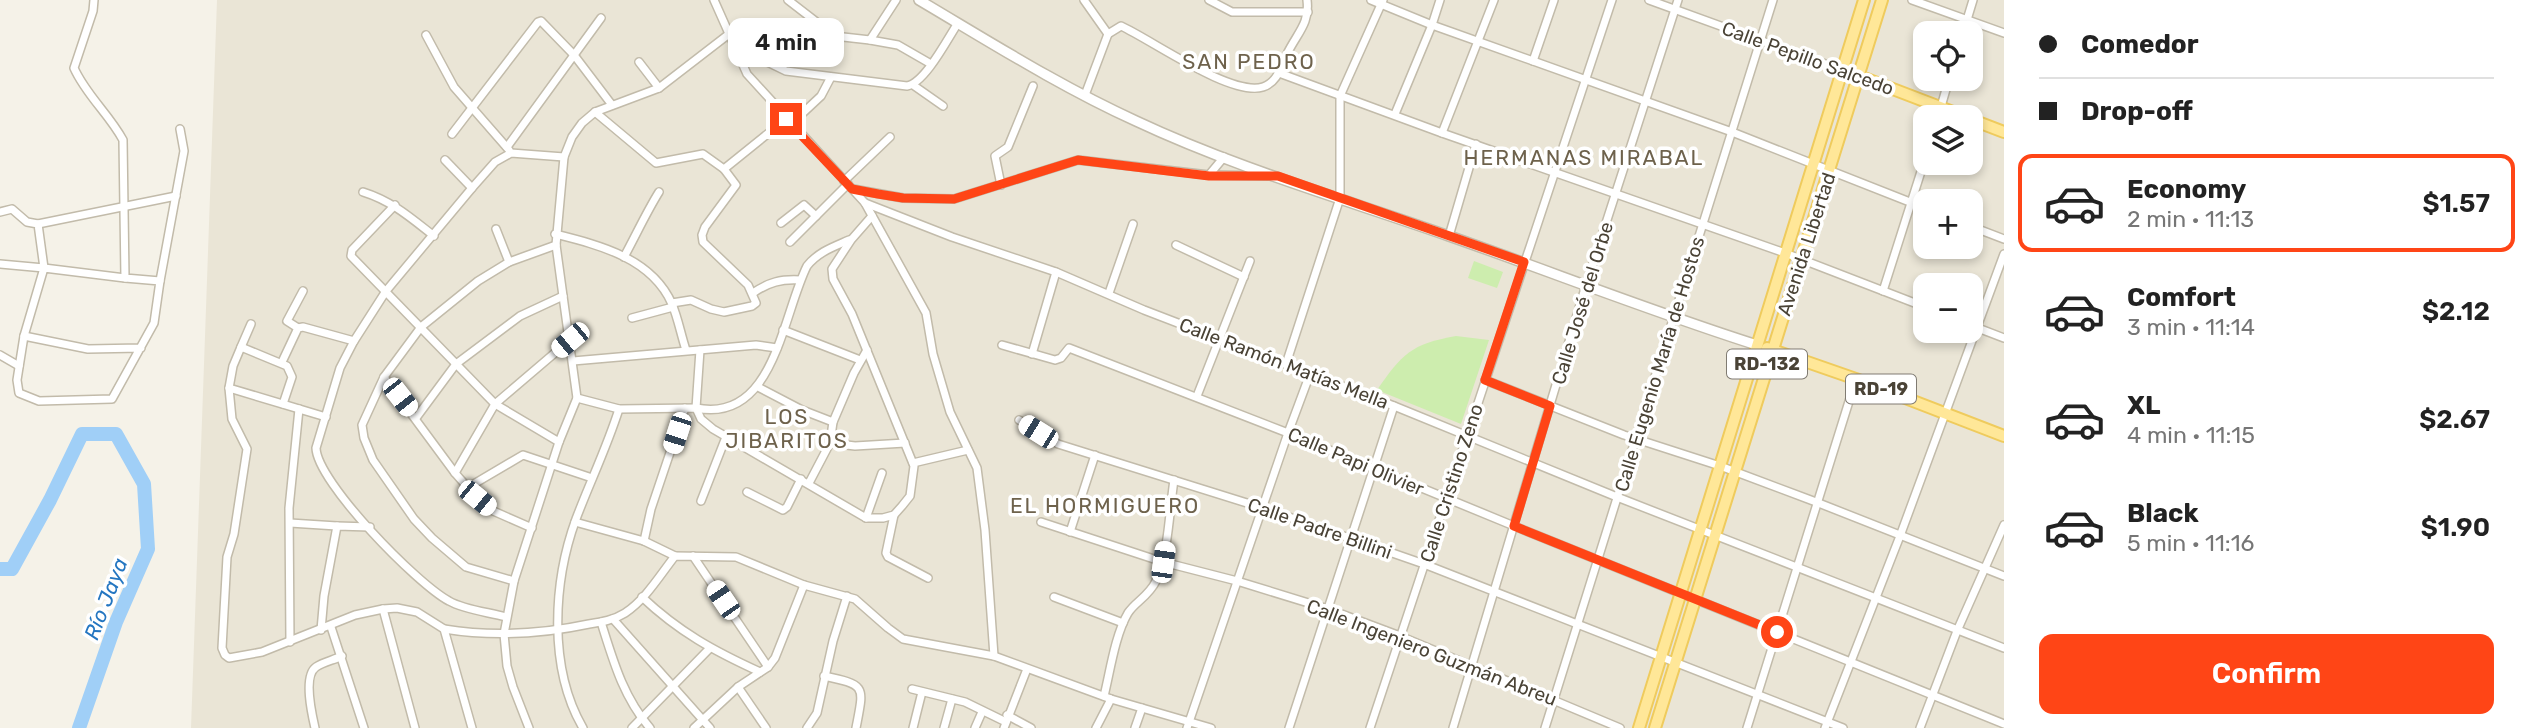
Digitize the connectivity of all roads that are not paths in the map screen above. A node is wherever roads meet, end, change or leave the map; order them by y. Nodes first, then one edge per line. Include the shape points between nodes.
1 (94, 0) edge
2 (726, 0) edge
3 (788, 0) edge
4 (895, 0) edge
5 (919, 0) edge
6 (1084, 0) edge
7 (1209, 0) edge
8 (1307, 0) edge
9 (1371, 0) edge
10 (1440, 0) edge
11 (1494, 0) edge
12 (1554, 0) edge
13 (1612, 0) edge
14 (1649, 0) edge
15 (1678, 0) edge
16 (1773, 0) edge
17 (1864, 0) edge
18 (1882, 0) edge
19 (1912, 0) edge
20 (1973, 0) edge
21 (715, 3) edge
22 (798, 3) edge
23 (1381, 3) edge
24 (1675, 9) junction
25 (1308, 12) junction
26 (601, 18) dead end
27 (1967, 19) junction
28 (958, 23) junction
29 (1432, 25) junction
30 (2004, 33) edge
31 (729, 34) junction
32 (1108, 34) junction
33 (426, 35) dead end
34 (833, 35) junction
35 (870, 40) junction
36 (1760, 40) junction
37 (1479, 42) junction
38 (736, 51) junction
39 (574, 55) junction
40 (1533, 61) junction
41 (639, 62) dead end
42 (931, 64) junction
43 (1842, 70) junction
44 (1279, 73) junction
45 (831, 76) junction
46 (1858, 76) junction
47 (1585, 80) junction
48 (913, 85) junction
49 (1033, 86) dead end
50 (659, 88) junction
51 (1085, 95) junction
52 (1340, 96) junction
53 (1645, 102) junction
54 (612, 105) junction
55 (1921, 105) edge
56 (943, 106) dead end
57 (473, 107) junction
58 (595, 112) junction
59 (1395, 114) junction
60 (789, 121) junction
61 (1983, 124) edge
62 (180, 129) dead end
63 (1732, 132) junction
64 (2004, 132) edge
65 (1442, 133) junction
66 (452, 134) dead end
67 (890, 137) dead end
68 (1476, 144) junction
69 (509, 150) junction
70 (564, 156) junction
71 (1224, 157) junction
72 (445, 160) dead end
73 (1814, 163) junction
74 (724, 169) junction
75 (1830, 169) junction
76 (1555, 171) junction
77 (1920, 175) edge
78 (1209, 176) junction
79 (1278, 176) junction
80 (848, 185) junction
81 (1001, 185) junction
82 (472, 188) junction
83 (363, 191) dead end
84 (659, 192) dead end
85 (1616, 193) junction
86 (176, 196) junction
87 (1340, 198) junction
88 (1912, 202) junction
89 (865, 203) junction
90 (124, 205) junction
91 (396, 205) junction
92 (0, 212) edge
93 (816, 216) junction
94 (872, 216) junction
95 (780, 223) dead end
96 (1133, 224) dead end
97 (1703, 224) junction
98 (38, 225) junction
99 (495, 229) dead end
100 (1983, 231) edge
101 (555, 234) junction
102 (433, 236) junction
103 (1449, 236) junction
104 (2004, 239) edge
105 (851, 240) junction
106 (790, 242) dead end
107 (556, 245) junction
108 (1176, 245) dead end
109 (1785, 253) junction
110 (2004, 254) edge
111 (624, 257) junction
112 (1800, 259) junction
113 (1250, 261) dead end
114 (509, 262) junction
115 (1524, 262) junction
116 (0, 264) edge
117 (44, 268) junction
118 (1056, 272) junction
119 (1244, 277) junction
120 (125, 278) junction
121 (800, 280) junction
122 (160, 281) junction
123 (1586, 285) junction
124 (386, 290) junction
125 (303, 291) dead end
126 (1883, 291) junction
127 (753, 293) junction
128 (1110, 293) junction
129 (563, 296) junction
130 (1913, 302) edge
131 (1983, 304) edge
132 (673, 305) junction
133 (632, 318) dead end
134 (1674, 318) junction
135 (251, 324) dead end
136 (421, 327) junction
137 (298, 328) junction
138 (783, 330) junction
139 (1983, 330) edge
140 (24, 337) junction
141 (2004, 338) edge
142 (1219, 339) junction
143 (570, 340) junction
144 (354, 341) junction
145 (1968, 343) edge
146 (1002, 345) dead end
147 (1757, 345) junction
148 (241, 347) junction
149 (141, 348) junction
150 (777, 348) junction
151 (686, 350) junction
152 (700, 350) junction
153 (867, 350) junction
154 (1772, 350) junction
155 (1032, 354) junction
156 (0, 355) edge
157 (860, 360) junction
158 (282, 362) junction
159 (573, 362) junction
160 (457, 364) junction
161 (1286, 365) junction
162 (19, 366) junction
163 (1311, 374) junction
164 (384, 377) junction
165 (1856, 379) junction
166 (1485, 380) junction
167 (758, 387) junction
168 (229, 388) junction
169 (1197, 396) junction
170 (578, 398) junction
171 (283, 404) junction
172 (495, 404) junction
173 (1394, 406) junction
174 (1550, 406) junction
175 (685, 408) junction
176 (696, 408) junction
177 (299, 409) junction
178 (619, 409) junction
179 (1944, 414) junction
180 (326, 417) junction
181 (416, 418) junction
182 (1019, 420) dead end
183 (833, 422) junction
184 (1288, 433) junction
185 (1466, 436) junction
186 (2004, 436) edge
187 (726, 437) junction
188 (1636, 439) junction
189 (559, 442) junction
190 (830, 443) junction
191 (905, 443) junction
192 (968, 450) junction
193 (1095, 455) junction
194 (913, 463) junction
195 (1534, 463) junction
196 (552, 465) junction
197 (1720, 466) junction
198 (1373, 468) junction
199 (1733, 471) junction
200 (455, 473) junction
201 (881, 474) dead end
202 (593, 478) junction
203 (801, 479) junction
204 (1174, 480) junction
205 (809, 483) junction
206 (467, 488) junction
207 (747, 492) dead end
208 (1618, 497) junction
209 (1446, 499) junction
210 (701, 501) dead end
211 (1816, 502) junction
212 (1263, 508) junction
213 (894, 514) junction
214 (866, 518) junction
215 (575, 522) junction
216 (1041, 522) dead end
217 (290, 523) junction
218 (2004, 525) edge
219 (337, 526) junction
220 (1514, 526) junction
221 (370, 527) junction
222 (531, 528) junction
223 (1700, 530) junction
224 (1070, 532) junction
225 (1714, 534) junction
226 (1900, 536) junction
227 (1351, 538) junction
228 (644, 541) junction
229 (675, 556) junction
230 (693, 556) junction
231 (1598, 560) junction
232 (1163, 562) junction
233 (1424, 564) junction
234 (1796, 566) junction
235 (1984, 568) junction
236 (2004, 576) edge
237 (928, 578) dead end
238 (514, 581) junction
239 (1237, 581) junction
240 (804, 585) junction
241 (1495, 591) junction
242 (1681, 593) junction
243 (847, 596) junction
244 (642, 597) junction
245 (1054, 597) dead end
246 (1694, 598) junction
247 (1876, 599) junction
248 (383, 609) junction
249 (1328, 609) junction
250 (506, 617) junction
251 (613, 619) junction
252 (601, 622) junction
253 (1123, 623) junction
254 (1578, 623) junction
255 (331, 627) junction
256 (444, 629) junction
257 (321, 630) junction
258 (559, 631) junction
259 (1957, 631) junction
260 (1777, 632) junction
261 (504, 634) junction
262 (1401, 636) junction
263 (290, 642) junction
264 (2004, 648) edge
265 (709, 649) junction
266 (1661, 655) junction
267 (342, 656) junction
268 (993, 656) junction
269 (1674, 662) junction
270 (1851, 662) junction
271 (768, 667) junction
272 (1027, 668) junction
273 (1472, 668) junction
274 (760, 672) junction
275 (824, 676) junction
276 (672, 686) junction
277 (738, 687) junction
278 (912, 689) dead end
279 (922, 692) junction
280 (1932, 694) junction
281 (1757, 695) junction
282 (1107, 698) junction
283 (952, 699) junction
284 (1554, 700) junction
285 (1142, 708) junction
286 (982, 712) junction
287 (642, 719) junction
288 (703, 720) junction
289 (1005, 721) edge
290 (1188, 724) edge
291 (2004, 724) edge
292 (1826, 725) edge
293 (315, 728) edge
294 (364, 728) edge
295 (415, 728) edge
296 (472, 728) edge
297 (529, 728) edge
298 (583, 728) edge
299 (632, 728) edge
300 (650, 728) edge
301 (694, 728) edge
302 (710, 728) edge
303 (766, 728) edge
304 (807, 728) edge
305 (856, 728) edge
306 (913, 728) edge
307 (944, 728) edge
308 (975, 728) edge
309 (1031, 728) edge
310 (1096, 728) edge
311 (1135, 728) edge
312 (1211, 728) edge
313 (1289, 728) edge
314 (1370, 728) edge
315 (1453, 728) edge
316 (1545, 728) edge
317 (1620, 728) edge
318 (1639, 728) edge
319 (1655, 728) edge
320 (1747, 728) edge
321 (1843, 728) edge
322 (1920, 728) edge

1 - 90 street via 74,68 123,140
2 - 21 street
3 - 22 street
4 - 35 street
5 - 28 street
6 - 32 street
7 - 25 street via 1232,12
8 - 25 street
9 - 23 street
10 - 29 street
11 - 37 street
12 - 40 street
13 - 47 street, Calle Cristino Zeno
14 - 24 street, Calle Pepillo Salcedo
15 - 24 street, Calle José del Orbe
16 - 36 street, Calle Eugenio María de Hostos
17 - 43 main road, Avenida Libertad / RD-132
18 - 46 main road, Avenida Libertad / RD-132
19 - 27 street
20 - 27 street
21 - 31 street
22 - 34 street
23 - 29 street
23 - 52 street
24 - 36 street, Calle Pepillo Salcedo
24 - 53 street, Calle José del Orbe
25 - 44 street
26 - 39 street
27 - 30 street
28 - 42 street
28 - 51 street
29 - 37 street
29 - 59 street
31 - 38 street
31 - 50 street
32 - 44 street via 1124,27 1236,86 1264,87
32 - 51 street
33 - 57 street via 454,87
34 - 35 street
34 - 38 street via 781,30
35 - 42 street via 898,45
36 - 43 street, Calle Pepillo Salcedo
36 - 63 street, Calle Eugenio María de Hostos
37 - 40 street
37 - 65 street
38 - 45 street via 786,71
38 - 60 street via 747,74
39 - 54 street
39 - 57 street via 548,26 538,22
39 - 69 street
40 - 47 street
41 - 50 street
42 - 48 street
43 - 46 main road, Calle Pepillo Salcedo
43 - 73 main road, Avenida Libertad / RD-132
44 - 52 street
45 - 48 street
45 - 60 street via 821,96
46 - 55 main road, Calle Pepillo Salcedo
46 - 75 main road, Avenida Libertad / RD-132
47 - 53 street
47 - 76 street, Calle Cristino Zeno
48 - 56 street
49 - 81 street via 1008,147 995,156
50 - 54 street
51 - 71 street
52 - 59 street
52 - 87 street
53 - 63 street
53 - 85 street, Calle José del Orbe
54 - 58 street
57 - 66 street
57 - 69 street
58 - 70 street via 572,137
58 - 74 street via 656,163 703,154
59 - 65 street
60 - 74 street
60 - 80 street
61 - 64 main road
62 - 86 street via 184,151
63 - 73 street
63 - 97 street, Calle Eugenio María de Hostos
65 - 68 street
67 - 80 street
68 - 76 street
68 - 103 street
69 - 70 street
69 - 82 street
70 - 101 street
71 - 78 street
71 - 79 street
72 - 82 street
73 - 75 street
73 - 109 main road, Avenida Libertad / RD-132
74 - 127 street via 736,185 705,227 703,242
75 - 88 street
75 - 112 main road, Avenida Libertad / RD-132
76 - 85 street
76 - 115 street, Calle Cristino Zeno
77 - 88 street
78 - 79 street
78 - 81 street via 1078,160
79 - 87 street
80 - 81 street via 903,198 954,199
80 - 89 street
80 - 93 street
82 - 102 street
83 - 91 street
84 - 111 street
85 - 97 street
85 - 123 street, Calle José del Orbe
86 - 90 street
86 - 122 street
87 - 103 street
87 - 161 street
88 - 126 street
89 - 94 street
89 - 118 street, Calle Ramón Matías Mella
90 - 98 street
90 - 120 street
91 - 102 street
91 - 124 street via 351,256
92 - 98 street via 12,209
93 - 95 street via 804,205
93 - 106 street
94 - 105 street
94 - 192 street via 926,313 950,412
96 - 128 street
97 - 109 street
97 - 134 street, Calle Eugenio María de Hostos
98 - 117 street
99 - 114 street
100 - 104 street
101 - 107 street
101 - 111 street
102 - 124 street
103 - 115 street
105 - 121 street via 814,258
105 - 153 street via 832,269 833,279
107 - 114 street
107 - 129 street
108 - 119 street
109 - 112 street
109 - 147 main road, Avenida Libertad / RD-132
110 - 131 street
111 - 132 street via 649,271
112 - 126 street
112 - 154 main road, Avenida Libertad / RD-132
113 - 119 street
114 - 136 street
115 - 123 street
115 - 166 street, Calle Cristino Zeno
116 - 117 street
117 - 120 street
117 - 140 street
118 - 128 street, Calle Ramón Matías Mella
118 - 155 street
119 - 142 street
120 - 122 street
121 - 127 street via 783,279
121 - 138 street
122 - 149 street via 154,323
123 - 134 street
123 - 174 street, Calle José del Orbe
124 - 136 street
124 - 144 street
125 - 137 street via 287,321
126 - 130 street
127 - 132 street via 755,305 733,311 710,309 691,300
128 - 142 street, Calle Ramón Matías Mella
129 - 143 street
129 - 160 street via 520,316
132 - 133 street
132 - 151 street
134 - 147 street
134 - 188 street, Calle Eugenio María de Hostos
135 - 148 street
136 - 160 street
136 - 164 street
137 - 144 street
137 - 158 street
138 - 150 street
138 - 157 street
139 - 141 street
140 - 149 street via 88,349
140 - 162 street
142 - 161 street, Calle Ramón Matías Mella
142 - 169 street
143 - 159 street
143 - 172 street
144 - 180 street via 340,368
145 - 179 street
146 - 155 street
147 - 154 main road, RD-19
147 - 197 main road, Avenida Libertad / RD-132
148 - 158 street
148 - 168 street
149 - 162 street via 112,399 38,401 19,393
150 - 152 street via 756,345
150 - 167 street
151 - 152 street
151 - 159 street
152 - 176 street
153 - 157 street
153 - 191 street
154 - 165 main road, RD-19
154 - 199 main road, Avenida Libertad / RD-132
155 - 169 street, Calle Papi Olivier via 1055,360 1069,348
156 - 162 street
157 - 183 street
158 - 171 street via 292,377
159 - 170 street
160 - 172 street
160 - 181 street
161 - 163 street, Calle Ramón Matías Mella
163 - 173 street, Calle Ramón Matías Mella
163 - 184 street
164 - 181 street
164 - 238 street via 362,425 368,451 380,471 414,520 450,555 466,567
165 - 179 main road, RD-19
165 - 211 street
166 - 174 street
166 - 185 street, Calle Cristino Zeno
167 - 176 street via 732,405
167 - 183 street
168 - 171 street
168 - 263 street via 232,419 247,449 224,582 222,648 229,658
169 - 184 street, Calle Papi Olivier
170 - 178 street
170 - 189 street
171 - 177 street
172 - 189 street
172 - 200 street
173 - 185 street, Calle Ramón Matías Mella
173 - 198 street
174 - 188 street
174 - 195 street, Calle José del Orbe
175 - 176 street
175 - 178 street
175 - 228 street
176 - 187 street via 702,419
177 - 180 street
177 - 217 street
178 - 202 street
179 - 186 main road, RD-19
179 - 226 street
180 - 221 street via 316,458
181 - 200 street
182 - 193 street, Calle Padre Billini via 1058,444
183 - 190 street
184 - 198 street, Calle Papi Olivier
184 - 212 street
185 - 195 street, Calle Ramón Matías Mella
185 - 209 street, Calle Cristino Zeno
187 - 203 street
187 - 210 street
188 - 197 street
188 - 208 street, Calle Eugenio María de Hostos
189 - 196 street
190 - 191 street
190 - 205 street
191 - 194 street
192 - 194 street
192 - 268 street via 977,468 985,530
193 - 204 street, Calle Padre Billini
193 - 224 street
194 - 213 street via 910,496
195 - 208 street, Calle Ramón Matías Mella
195 - 220 street, Calle José del Orbe
196 - 202 street
196 - 206 street via 523,455
196 - 222 street
197 - 199 street
197 - 223 main road, Avenida Libertad / RD-132
198 - 209 street, Calle Papi Olivier
198 - 227 street
199 - 211 street
199 - 225 main road, Avenida Libertad / RD-132
200 - 206 street
201 - 214 street
202 - 215 street
203 - 205 street
203 - 207 street via 783,510
204 - 212 street, Calle Padre Billini
204 - 232 street
205 - 214 street
206 - 222 street via 491,510
208 - 223 street, Calle Ramón Matías Mella
208 - 231 street, Calle Eugenio María de Hostos
209 - 220 street, Calle Papi Olivier
209 - 233 street, Calle Cristino Zeno
211 - 226 street
211 - 234 street
212 - 227 street, Calle Padre Billini
212 - 239 street
213 - 214 street
213 - 237 street via 888,557
215 - 228 street
215 - 258 street via 561,572
216 - 224 street, Calle Ingeniero Guzmán Abreu
217 - 219 street
217 - 263 street
218 - 235 street
219 - 221 street
219 - 257 street
220 - 231 street, Calle Papi Olivier
220 - 241 street, Calle José del Orbe
221 - 250 street via 401,563 438,595
222 - 238 street
223 - 225 street, Calle Ramón Matías Mella
223 - 242 main road, Avenida Libertad / RD-132
224 - 232 street, Calle Ingeniero Guzmán Abreu
225 - 234 street
225 - 246 main road, Avenida Libertad / RD-132
226 - 235 street
226 - 247 street
227 - 233 street, Calle Padre Billini
227 - 249 street
228 - 229 street
229 - 230 street
229 - 244 street
230 - 240 street via 736,557
230 - 271 street
231 - 242 street, Calle Papi Olivier
231 - 254 street, Calle Eugenio María de Hostos
232 - 239 street, Calle Ingeniero Guzmán Abreu
232 - 253 street via 1154,584
233 - 241 street, Calle Padre Billini
233 - 262 street, Calle Cristino Zeno
234 - 247 street
234 - 260 street
235 - 236 street
235 - 259 street
238 - 250 street
239 - 249 street, Calle Ingeniero Guzmán Abreu
239 - 290 street
240 - 243 street
240 - 271 street
241 - 254 street, Calle Padre Billini
241 - 273 street, Calle José del Orbe
242 - 246 street, Calle Papi Olivier
242 - 266 main road, Avenida Libertad / RD-132
243 - 268 street via 903,639
243 - 275 street
244 - 251 street
244 - 265 street
245 - 253 street
246 - 260 street
246 - 269 main road, Avenida Libertad / RD-132
247 - 259 street
247 - 270 street
248 - 255 street
248 - 256 street via 417,612
248 - 295 street
249 - 262 street, Calle Ingeniero Guzmán Abreu
249 - 313 street
250 - 261 street
251 - 252 street
251 - 276 street
252 - 258 street
252 - 287 street via 617,676
253 - 282 street
254 - 266 street, Calle Padre Billini
254 - 284 street, Calle Eugenio María de Hostos
255 - 257 street
255 - 267 street
256 - 261 street
256 - 296 street
257 - 263 street
258 - 261 street
258 - 298 street via 569,697
259 - 264 street
259 - 280 street
260 - 270 street
260 - 281 street
261 - 297 street via 507,666
262 - 273 street, Calle Ingeniero Guzmán Abreu
262 - 314 street, Calle Cristino Zeno
265 - 274 street
265 - 276 street
266 - 269 street, Calle Padre Billini
266 - 318 main road, Avenida Libertad / RD-132
267 - 293 street via 311,673
267 - 294 street
268 - 272 street
269 - 281 street
269 - 319 main road, Avenida Libertad / RD-132
270 - 280 street
270 - 292 street
271 - 274 street
272 - 282 street
272 - 289 street
273 - 284 street, Calle Ingeniero Guzmán Abreu
273 - 315 street, Calle José del Orbe
274 - 277 street
275 - 304 street via 817,713
275 - 305 street via 859,687 862,698
276 - 287 street
276 - 288 street
277 - 288 street
277 - 303 street
278 - 279 street
279 - 283 street
279 - 306 street
280 - 291 street
280 - 322 street
281 - 292 street
281 - 320 street
282 - 285 street
282 - 310 street
283 - 286 street
283 - 307 street
284 - 316 street, Calle Eugenio María de Hostos
284 - 317 street, Calle Ingeniero Guzmán Abreu
285 - 290 street
285 - 311 street
286 - 289 street
286 - 308 street
287 - 299 street
287 - 300 street
288 - 301 street
288 - 302 street
289 - 309 street
290 - 312 street
292 - 321 street

